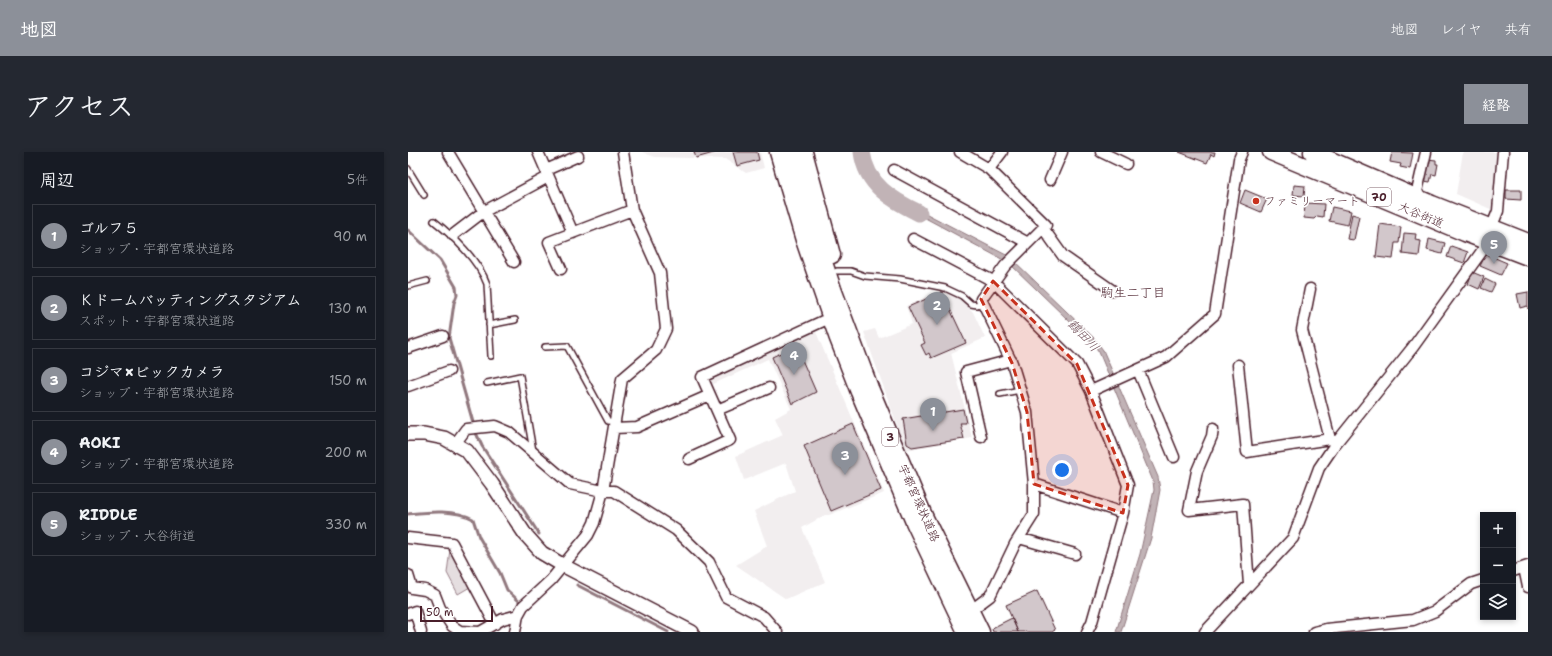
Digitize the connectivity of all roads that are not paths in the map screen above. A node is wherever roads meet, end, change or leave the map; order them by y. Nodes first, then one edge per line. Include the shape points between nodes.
1 (448, 152) edge
2 (538, 152) edge
3 (623, 152) edge
4 (770, 152) edge
5 (778, 152) edge
6 (791, 152) edge
7 (804, 152) edge
8 (960, 152) edge
9 (1002, 152) edge
10 (1062, 152) edge
11 (1101, 152) edge
12 (1242, 152) edge
13 (1271, 152) edge
14 (1312, 152) edge
15 (1426, 152) edge
16 (1503, 152) edge
17 (578, 156) dead end
18 (1332, 156) edge
19 (1126, 164) dead end
20 (408, 169) edge
21 (989, 169) junction
22 (894, 170) dead end
23 (547, 174) junction
24 (1050, 180) dead end
25 (424, 195) dead end
26 (1416, 196) junction
27 (632, 210) junction
28 (484, 212) junction
29 (434, 221) dead end
30 (1043, 228) junction
31 (573, 233) junction
32 (1489, 235) junction
33 (453, 236) junction
34 (810, 238) junction
35 (913, 240) dead end
36 (1528, 242) edge
37 (1028, 243) junction
38 (1528, 257) edge
39 (514, 262) dead end
40 (561, 269) dead end
41 (837, 271) junction
42 (993, 280) junction
43 (427, 281) dead end
44 (408, 286) edge
45 (1112, 290) dead end
46 (1310, 290) dead end
47 (982, 302) junction
48 (515, 320) dead end
49 (823, 322) junction
50 (489, 325) junction
51 (443, 336) dead end
52 (545, 347) dead end
53 (408, 348) edge
54 (491, 356) dead end
55 (1011, 360) junction
56 (1238, 365) dead end
57 (1138, 370) junction
58 (449, 371) dead end
59 (488, 382) dead end
60 (408, 386) edge
61 (769, 388) dead end
62 (864, 390) junction
63 (1020, 390) junction
64 (1091, 391) junction
65 (1000, 394) dead end
66 (710, 395) junction
67 (716, 410) junction
68 (614, 425) junction
69 (1213, 429) dead end
70 (408, 434) edge
71 (981, 437) dead end
72 (1333, 442) junction
73 (456, 444) junction
74 (533, 452) junction
75 (1174, 457) dead end
76 (689, 459) dead end
77 (1034, 484) junction
78 (603, 491) junction
79 (1123, 513) junction
80 (408, 538) edge
81 (1019, 538) junction
82 (1075, 554) dead end
83 (564, 566) junction
84 (1526, 567) edge
85 (1516, 570) edge
86 (408, 575) edge
87 (1480, 581) edge
88 (1249, 585) junction
89 (1528, 587) edge
90 (970, 611) junction
91 (408, 614) edge
92 (518, 615) junction
93 (495, 624) junction
94 (1329, 630) edge
95 (421, 632) edge
96 (515, 632) edge
97 (692, 632) edge
98 (777, 632) edge
99 (966, 632) edge
100 (981, 632) edge
101 (1087, 632) edge
102 (1205, 632) edge
103 (1314, 632) edge

1 - 28 street
2 - 23 street
3 - 27 street
4 - 49 main road, 3 via 809,284
5 - 34 main road, 3
6 - 34 main road, 3
7 - 41 main road, 3
8 - 21 street
9 - 21 street
10 - 24 street
11 - 19 street
12 - 57 street via 1215,314 1166,357
13 - 32 main road, 大谷街道 / 70
14 - 18 main road, 大谷街道 / 70
15 - 26 street
16 - 32 street via 1499,205
17 - 23 street
18 - 26 main road, 大谷街道 / 70
20 - 25 lane
21 - 30 street via 1046,225
22 - 37 street
23 - 28 street
23 - 31 street
26 - 32 main road, 大谷街道 / 70
27 - 31 street
27 - 68 street via 660,273 666,329 656,350 622,379
28 - 33 street
28 - 39 street
29 - 33 lane
30 - 37 street
30 - 45 street via 1063,256
31 - 40 street via 549,242
32 - 36 main road, 大谷街道 / 70
32 - 38 main road, 大谷街道 / 70
32 - 72 street via 1482,251 1413,347
33 - 50 lane via 485,278
34 - 62 main road, 宇都宮環状道路 / 3 via 833,289
35 - 42 street
37 - 42 street
41 - 47 lane via 850,271 865,276 900,279 945,288 962,296 971,304
41 - 62 main road, 3 via 862,347
42 - 47 street via 981,299
42 - 64 street via 1077,364
43 - 44 lane
46 - 72 street via 1302,330
47 - 55 street
48 - 50 lane
49 - 62 main road, 3 via 836,354
49 - 66 street via 702,377
50 - 54 lane
51 - 53 street
52 - 68 lane via 567,346 608,421
55 - 63 street
55 - 71 street via 966,372
56 - 72 street via 1247,452
57 - 64 street
57 - 75 street
58 - 60 street
59 - 74 lane via 520,376
61 - 67 street
62 - 90 main road, 宇都宮環状道路 / 3
62 - 99 main road, 宇都宮環状道路 / 3 via 914,522
63 - 65 lane
63 - 77 street via 1027,412
64 - 79 street via 1128,485
66 - 67 street
66 - 68 street via 637,427
67 - 76 street via 730,440
68 - 78 street
69 - 88 street via 1197,471 1189,510 1244,504
70 - 73 street via 444,438
72 - 88 street via 1319,468 1293,538
73 - 74 street via 468,428 495,426 509,432
73 - 83 street via 467,451 525,534 542,553
74 - 78 street via 570,484
77 - 79 street
77 - 81 street via 1034,514
78 - 83 street via 588,535
78 - 98 street via 614,491 676,530 709,562 726,597 764,617
79 - 101 street
80 - 93 street via 452,543
81 - 82 street
81 - 90 street via 990,596
83 - 92 street via 523,606
83 - 97 street
84 - 85 street
84 - 89 street
86 - 93 street via 412,588 425,590 435,596 452,626 460,631 480,632
87 - 94 street via 1471,584 1435,611 1413,620
88 - 102 street
90 - 100 main road, 宇都宮環状道路 / 3
91 - 95 street via 415,611
92 - 93 street
92 - 96 street
94 - 103 street

